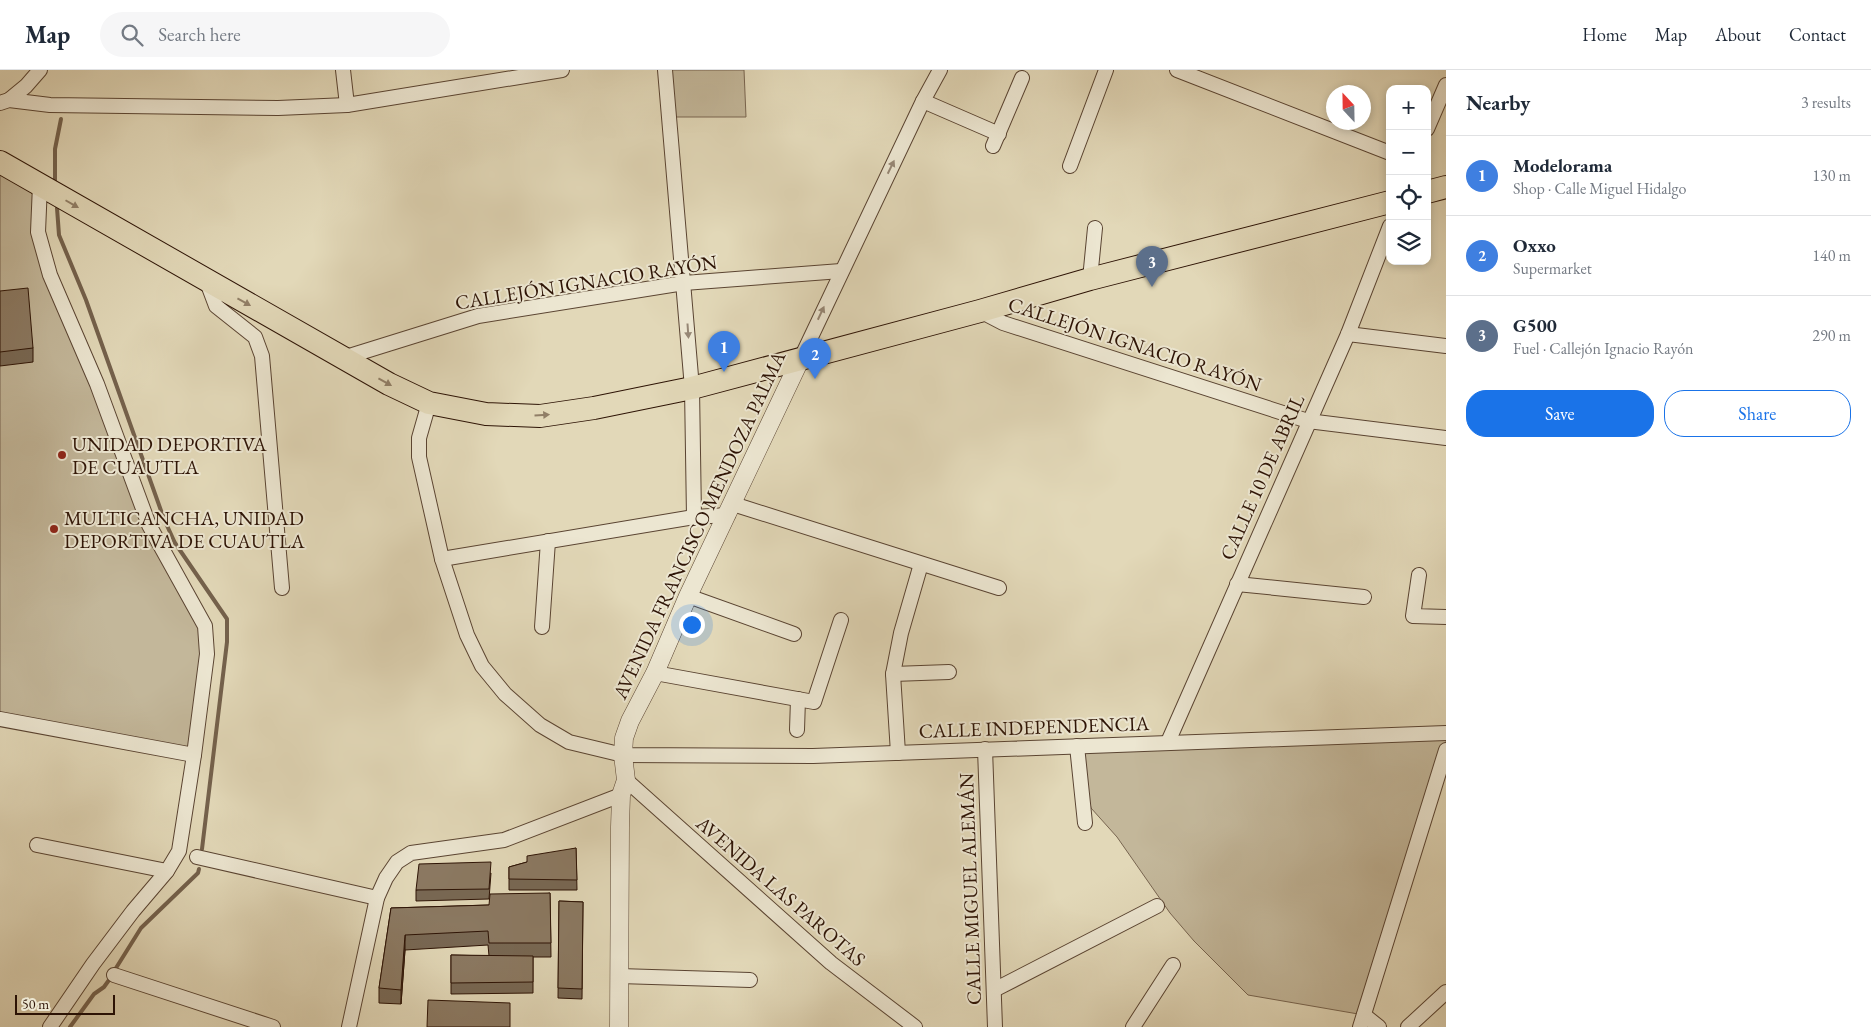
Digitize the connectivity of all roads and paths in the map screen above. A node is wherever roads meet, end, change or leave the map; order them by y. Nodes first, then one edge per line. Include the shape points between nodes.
1 (40, 70) edge
2 (343, 70) edge
3 (562, 70) edge
4 (665, 70) edge
5 (940, 70) edge
6 (1106, 70) edge
7 (1177, 70) edge
8 (1022, 78) dead end
9 (1446, 85) edge
10 (922, 101) junction
11 (4, 102) edge
12 (347, 105) junction
13 (1431, 121) edge
14 (1386, 151) edge
15 (0, 162) edge
16 (1070, 166) dead end
17 (40, 185) junction
18 (1446, 187) edge
19 (1431, 191) edge
20 (1386, 203) edge
21 (1094, 228) dead end
22 (1386, 236) edge
23 (841, 271) junction
24 (1090, 279) junction
25 (208, 282) junction
26 (684, 282) junction
27 (980, 311) junction
28 (1348, 334) junction
29 (1446, 346) edge
30 (343, 358) junction
31 (801, 358) junction
32 (692, 388) junction
33 (429, 403) junction
34 (1308, 421) junction
35 (1446, 438) edge
36 (730, 510) junction
37 (694, 518) junction
38 (548, 542) junction
39 (442, 559) junction
40 (921, 564) junction
41 (1419, 575) dead end
42 (1237, 584) junction
43 (282, 588) dead end
44 (999, 588) dead end
45 (688, 596) junction
46 (1364, 597) dead end
47 (1446, 617) edge
48 (840, 620) dead end
49 (542, 626) dead end
50 (794, 634) dead end
51 (949, 672) dead end
52 (655, 673) junction
53 (893, 674) junction
54 (798, 699) junction
55 (0, 719) edge
56 (797, 730) dead end
57 (1446, 733) edge
58 (1168, 742) junction
59 (1077, 746) junction
60 (985, 749) junction
61 (1446, 750) edge
62 (898, 753) junction
63 (194, 755) junction
64 (623, 755) junction
65 (624, 788) junction
66 (1085, 823) dead end
67 (36, 845) dead end
68 (197, 857) dead end
69 (167, 871) junction
70 (377, 898) junction
71 (1157, 906) dead end
72 (1173, 966) dead end
73 (114, 975) dead end
74 (619, 976) junction
75 (750, 980) dead end
76 (994, 990) junction
77 (1446, 992) edge
78 (1362, 1021) edge
79 (50, 1027) edge
80 (274, 1027) edge
81 (349, 1027) edge
82 (619, 1027) edge
83 (915, 1027) edge
84 (995, 1027) edge
85 (1132, 1027) edge
86 (1379, 1027) edge
87 (1408, 1027) edge

1 - 11 street via 26,86
2 - 12 street
3 - 12 street
4 - 26 street
5 - 10 street, AVENIDA FRANCISCO MENDOZA PALMA
6 - 16 street
7 - 14 street
8 - 10 street via 996,140
9 - 13 street
23 -> 10 street, AVENIDA FRANCISCO MENDOZA PALMA
11 - 12 street via 278,108
15 - 17 main road
17 -> 25 main road
17 - 63 street via 38,232 50,275 97,384 149,525 205,626 207,654
18 - 19 main road
20 - 24 main road
21 - 24 street
22 - 28 street, CALLE 10 DE ABRIL
23 - 26 street, CALLEJÓN IGNACIO RAYÓN
31 -> 23 street, AVENIDA FRANCISCO MENDOZA PALMA
24 - 27 main road
25 -> 30 main road
25 - 43 street via 216,306 255,337 262,356
26 - 30 street, CALLEJÓN IGNACIO RAYÓN via 478,316
26 -> 32 street
27 - 31 main road
27 - 34 street, CALLEJÓN IGNACIO RAYÓN via 1003,323
28 - 29 street
28 - 34 street, CALLE 10 DE ABRIL
30 -> 33 main road
31 - 32 main road
31 - 36 street, AVENIDA FRANCISCO MENDOZA PALMA
33 -> 32 main road via 486,414 540,416
32 - 37 street
33 - 39 street, CALLE INDEPENDENCIA via 419,438 419,457
34 - 35 street, CALLEJÓN IGNACIO RAYÓN
34 - 42 street, CALLE 10 DE ABRIL
36 - 37 street
36 - 40 street
36 - 45 street, AVENIDA FRANCISCO MENDOZA PALMA
37 - 38 street
38 - 39 street
38 - 49 street
39 - 64 street, CALLE INDEPENDENCIA via 467,635 482,666 505,694 540,725 569,742
40 - 44 street
40 - 53 street
41 - 47 street via 1413,616
42 - 46 street
42 - 58 street, CALLE 10 DE ABRIL
45 - 50 street
45 - 52 street, AVENIDA FRANCISCO MENDOZA PALMA
48 - 54 street via 814,702
51 - 53 street
52 - 54 street
52 - 64 street, AVENIDA FRANCISCO MENDOZA PALMA via 630,721
53 - 62 street
54 - 56 street
55 - 63 street
57 - 58 street, CALLE INDEPENDENCIA
58 - 59 street, CALLE INDEPENDENCIA
59 - 60 street, CALLE INDEPENDENCIA
59 - 66 street
60 - 62 street, CALLE INDEPENDENCIA
60 - 76 street, CALLE MIGUEL ALEMÁN
61 - 78 street
62 - 64 street, CALLE INDEPENDENCIA
63 - 69 street via 179,851
64 - 65 street, AVENIDA FRANCISCO MENDOZA PALMA
65 - 70 street via 504,840 411,853 397,862
65 - 74 street, AVENIDA FRANCISCO MENDOZA PALMA
65 - 83 street, AVENIDA LAS PAROTAS via 831,964
67 - 69 street
68 - 70 street
69 - 79 street via 93,964
70 - 81 street
71 - 76 street
72 - 85 street
73 - 80 street
74 - 75 street
74 - 82 street, AVENIDA FRANCISCO MENDOZA PALMA
76 - 84 street, CALLE MIGUEL ALEMÁN
77 - 87 street
78 - 86 street

